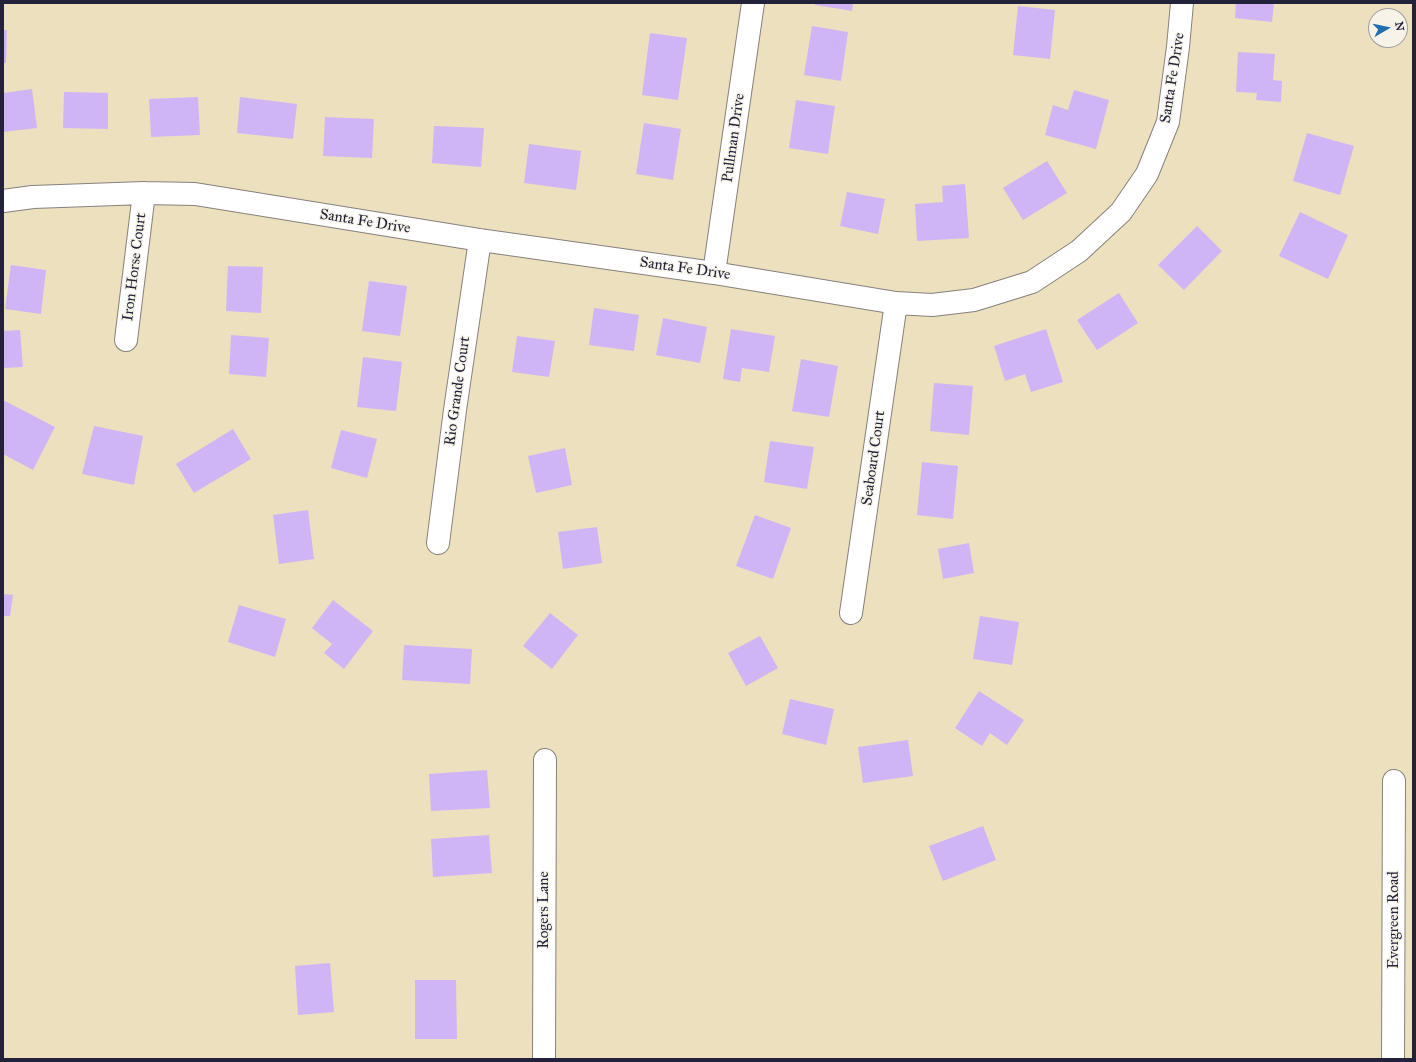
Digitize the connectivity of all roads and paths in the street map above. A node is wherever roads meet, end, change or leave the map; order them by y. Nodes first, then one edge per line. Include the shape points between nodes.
1 (753, 3) edge
2 (1182, 3) edge
3 (144, 193) junction
4 (3, 201) edge
5 (480, 240) junction
6 (714, 273) junction
7 (896, 303) junction
8 (126, 340) dead end
9 (438, 543) dead end
10 (851, 613) dead end
11 (545, 760) dead end
12 (1394, 781) dead end
13 (544, 1059) edge
14 (1393, 1059) edge

1 - 6 street, Pullman Drive
2 - 7 street, Santa Fe Drive via 1168,122 1147,174 1121,212 1079,251 1032,282 974,300 932,305
3 - 4 street, Santa Fe Drive
3 - 5 street, Santa Fe Drive via 195,194
3 - 8 street, Iron Horse Court
5 - 6 street, Santa Fe Drive
5 - 9 street, Rio Grande Court
6 - 7 street, Santa Fe Drive
7 - 10 street, Seaboard Court
11 - 13 street, Rogers Lane
12 - 14 street, Evergreen Road

